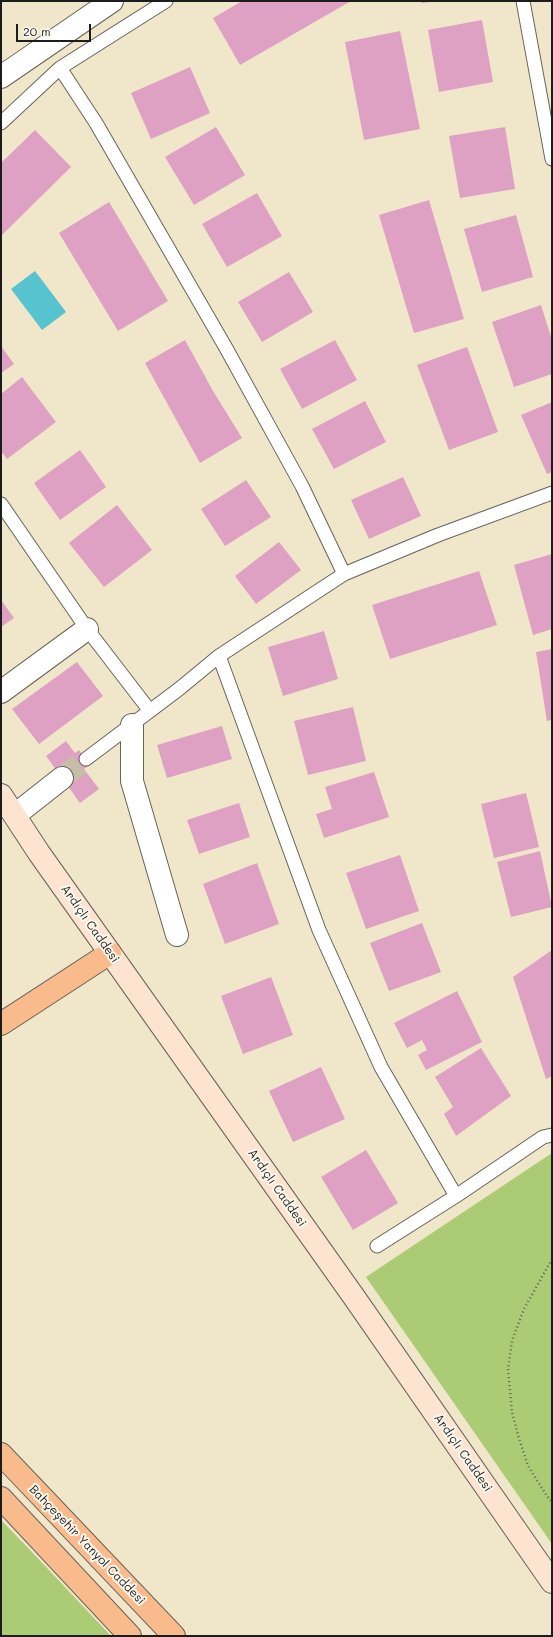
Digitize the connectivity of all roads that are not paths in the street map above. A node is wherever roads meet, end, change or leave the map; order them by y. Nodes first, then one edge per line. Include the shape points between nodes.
1 (112, 1) edge
2 (166, 1) edge
3 (523, 1) edge
4 (60, 68) junction
5 (1, 77) edge
6 (1, 123) edge
7 (552, 159) edge
8 (552, 493) edge
9 (1, 504) edge
10 (344, 574) junction
11 (87, 629) junction
12 (219, 656) junction
13 (1, 692) edge
14 (150, 711) junction
15 (132, 725) junction
16 (86, 759) tunnel mouth
17 (62, 778) tunnel mouth
18 (1, 795) edge
19 (14, 815) junction
20 (177, 935) dead end
21 (110, 952) junction
22 (1, 1024) edge
23 (552, 1135) edge
24 (456, 1196) junction
25 (377, 1246) dead end
26 (1, 1454) edge
27 (1, 1498) edge
28 (552, 1582) edge
29 (130, 1636) edge
30 (174, 1636) edge

1 - 5 street
2 - 4 lane
3 - 7 lane
4 - 6 lane
4 - 10 lane via 96,124 226,348 302,486
8 - 10 lane via 438,535
9 - 11 lane
10 - 12 lane
11 - 13 street
11 - 14 lane
12 - 14 lane
12 - 24 lane via 319,930 381,1067
14 - 15 lane
15 - 16 lane
15 - 20 street via 132,781
17 - 19 street
18 - 19 main road, Ardıçlı Caddesi
19 - 21 main road, Ardıçlı Caddesi
21 - 22 main road
21 - 28 main road, Ardıçlı Caddesi
23 - 24 lane via 543,1137
24 - 25 lane
26 - 30 main road, Bahçeşehir Yanyol Caddesi
27 - 29 main road

